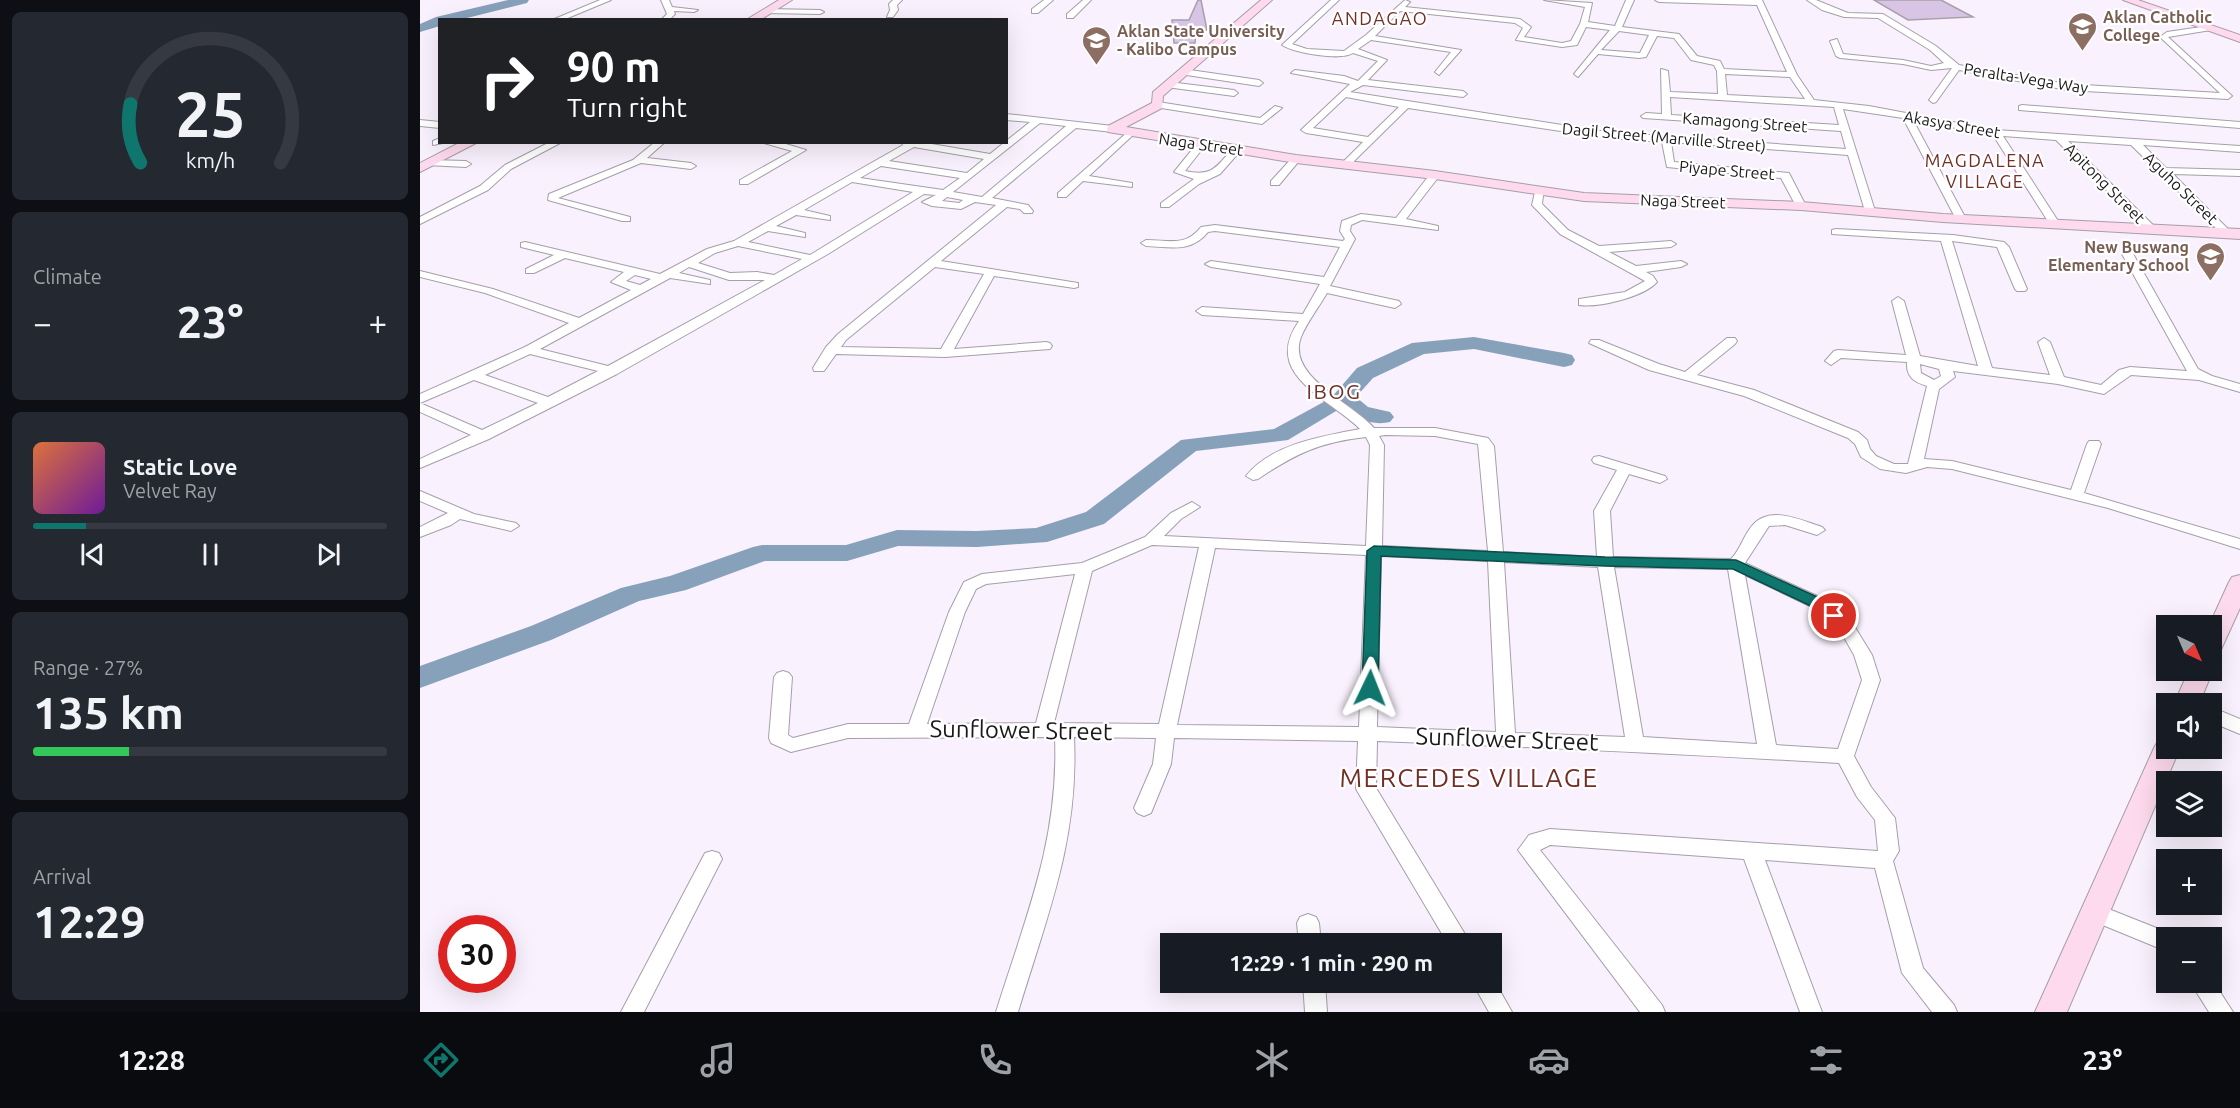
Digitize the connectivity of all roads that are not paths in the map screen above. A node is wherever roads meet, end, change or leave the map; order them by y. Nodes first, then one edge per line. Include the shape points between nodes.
1 (607, 0) edge
2 (665, 0) edge
3 (787, 0) edge
4 (898, 0) edge
5 (1049, 0) edge
6 (1087, 0) edge
7 (1267, 0) edge
8 (1335, 0) edge
9 (1407, 0) edge
10 (1548, 0) edge
11 (1630, 0) edge
12 (1659, 0) edge
13 (1811, 0) edge
14 (2127, 0) edge
15 (1760, 1) edge
16 (670, 9) junction
17 (1399, 9) junction
18 (694, 10) dead end
19 (1035, 11) dead end
20 (820, 12) dead end
21 (765, 15) edge
22 (890, 15) dead end
23 (1070, 16) dead end
24 (560, 18) edge
25 (666, 18) edge
26 (1584, 24) junction
27 (1618, 28) junction
28 (2208, 28) junction
29 (1654, 33) junction
30 (1369, 37) junction
31 (2240, 39) edge
32 (1834, 41) dead end
33 (1353, 50) junction
34 (1598, 52) junction
35 (1954, 66) junction
36 (1664, 70) dead end
37 (1721, 71) junction
38 (1183, 72) junction
39 (1439, 72) dead end
40 (1295, 73) dead end
41 (1578, 74) dead end
42 (1793, 75) junction
43 (1359, 82) junction
44 (1259, 83) dead end
45 (1169, 85) junction
46 (1234, 93) dead end
47 (1345, 93) junction
48 (1463, 94) dead end
49 (1666, 94) junction
50 (1724, 97) junction
51 (1933, 100) dead end
52 (1811, 102) junction
53 (1158, 105) junction
54 (1406, 105) junction
55 (1838, 106) junction
56 (1278, 108) dead end
57 (2022, 108) dead end
58 (1646, 116) dead end
59 (1906, 116) junction
60 (1008, 117) edge
61 (1668, 117) junction
62 (1037, 121) junction
63 (420, 123) edge
64 (438, 125) edge
65 (1072, 125) junction
66 (2238, 127) edge
67 (1845, 128) junction
68 (1113, 129) junction
69 (1995, 133) junction
70 (1130, 134) junction
71 (2059, 137) junction
72 (1011, 139) edge
73 (1666, 139) junction
74 (1371, 140) junction
75 (2134, 142) junction
76 (1202, 143) junction
77 (468, 144) edge
78 (554, 144) edge
79 (659, 144) edge
80 (773, 144) edge
81 (909, 144) edge
82 (917, 144) edge
83 (1005, 144) edge
84 (1237, 149) junction
85 (2240, 149) edge
86 (1851, 152) junction
87 (991, 157) junction
88 (1296, 159) junction
89 (640, 160) junction
90 (880, 163) junction
91 (466, 164) dead end
92 (1345, 165) junction
93 (424, 166) edge
94 (691, 166) dead end
95 (2163, 171) junction
96 (2240, 173) edge
97 (1436, 175) junction
98 (969, 176) junction
99 (1082, 178) junction
100 (1204, 178) junction
101 (850, 179) junction
102 (744, 182) dead end
103 (1275, 183) dead end
104 (1128, 185) dead end
105 (922, 190) junction
106 (1540, 190) junction
107 (947, 193) junction
108 (1062, 195) dead end
109 (820, 197) junction
110 (909, 199) junction
111 (978, 199) junction
112 (839, 201) dead end
113 (1005, 203) junction
114 (1165, 205) dead end
115 (1801, 206) junction
116 (934, 207) junction
117 (794, 211) junction
118 (1028, 211) dead end
119 (1870, 211) junction
120 (826, 218) dead end
121 (1943, 218) junction
122 (626, 219) dead end
123 (1961, 219) junction
124 (420, 221) edge
125 (1399, 221) junction
126 (2055, 224) junction
127 (766, 227) junction
128 (1434, 228) dead end
129 (2151, 229) junction
130 (1836, 232) dead end
131 (2234, 234) edge
132 (801, 235) dead end
133 (1949, 238) junction
134 (738, 243) junction
135 (1146, 243) dead end
136 (1671, 244) dead end
137 (525, 245) dead end
138 (1347, 245) junction
139 (1593, 250) junction
140 (2128, 254) dead end
141 (563, 255) junction
142 (811, 258) junction
143 (688, 263) junction
144 (933, 263) junction
145 (1211, 264) dead end
146 (1681, 264) dead end
147 (1634, 270) junction
148 (530, 271) dead end
149 (634, 271) junction
150 (991, 272) junction
151 (420, 274) edge
152 (664, 276) junction
153 (775, 279) junction
154 (706, 282) dead end
155 (1324, 284) junction
156 (1074, 285) dead end
157 (640, 289) junction
158 (2022, 289) dead end
159 (1898, 301) dead end
160 (1583, 302) dead end
161 (1395, 304) dead end
162 (1202, 311) dead end
163 (1307, 318) junction
164 (581, 323) junction
165 (1731, 341) dead end
166 (2044, 342) dead end
167 (1595, 343) dead end
168 (1046, 346) dead end
169 (529, 350) junction
170 (830, 351) junction
171 (945, 353) junction
172 (1914, 359) junction
173 (1831, 361) dead end
174 (1945, 366) junction
175 (819, 368) dead end
176 (1986, 370) junction
177 (612, 371) junction
178 (476, 376) junction
179 (1688, 376) junction
180 (2199, 376) junction
181 (2058, 380) junction
182 (1935, 385) junction
183 (2240, 388) edge
184 (420, 399) edge
185 (551, 402) junction
186 (420, 407) edge
187 (1372, 432) junction
188 (484, 436) junction
189 (2094, 444) dead end
190 (1599, 460) dead end
191 (420, 464) edge
192 (1915, 467) junction
193 (1626, 469) junction
194 (1253, 476) dead end
195 (1660, 479) dead end
196 (420, 495) edge
197 (2076, 496) junction
198 (1192, 507) dead end
199 (459, 513) junction
200 (511, 526) dead end
201 (1817, 530) dead end
202 (420, 532) edge
203 (1150, 540) junction
204 (1208, 543) junction
205 (2240, 544) edge
206 (1374, 551) junction
207 (1496, 557) junction
208 (1605, 562) junction
209 (1736, 564) junction
210 (1085, 568) junction
211 (2240, 582) edge
212 (2222, 623) edge
213 (783, 677) dead end
214 (2222, 719) edge
215 (2240, 727) edge
216 (916, 729) junction
217 (1043, 730) junction
218 (1064, 730) junction
219 (1166, 732) junction
220 (1369, 734) junction
221 (1506, 741) junction
222 (1635, 744) junction
223 (1768, 753) junction
224 (1845, 756) junction
225 (2162, 759) edge
226 (1144, 808) dead end
227 (1751, 851) junction
228 (712, 859) dead end
229 (1883, 860) junction
230 (2096, 913) junction
231 (1453, 933) edge
232 (2156, 938) edge
233 (1315, 993) edge
234 (1491, 993) edge
235 (2209, 993) edge
236 (632, 1012) edge
237 (1007, 1012) edge
238 (1316, 1012) edge
239 (1502, 1012) edge
240 (1654, 1012) edge
241 (1811, 1012) edge
242 (1946, 1012) edge
243 (2051, 1012) edge
244 (2222, 1012) edge

1 - 24 street
2 - 16 street
3 - 21 street
4 - 22 street
5 - 19 street
6 - 23 street
7 - 38 street
8 - 33 street via 1286,45 1330,54
9 - 17 street
10 - 26 street via 1589,5
11 - 27 street
12 - 15 street
13 - 35 street, Peralta-Vega Way via 1847,15 1880,16 1933,48
14 - 28 street
15 - 42 street
16 - 18 street
16 - 25 street
17 - 26 street via 1517,21 1527,27 1519,38 1562,45 1574,43
17 - 30 street
20 - 21 street
26 - 27 street
27 - 29 street
27 - 34 street via 1612,30
28 - 31 street
28 - 35 street, Peralta-Vega Way via 2164,37 2228,94 2224,97 2067,87
29 - 34 street via 1643,55
29 - 37 street via 1676,36 1694,58 1717,63
30 - 33 street
30 - 39 street via 1457,50
32 - 35 street via 1840,56 1931,68
33 - 43 street via 1383,60
34 - 41 street
35 - 51 street
36 - 49 street
37 - 42 street
37 - 50 street
38 - 44 street
38 - 45 street
40 - 43 street
42 - 52 street
43 - 47 street
43 - 48 street
45 - 46 street
45 - 53 street via 1157,95
47 - 54 street, Dagil Street (Marville Street)
47 - 74 street via 1305,130
49 - 50 street, Akasya Street
49 - 61 street
50 - 52 street, Akasya Street
52 - 55 street, Akasya Street
53 - 56 street via 1262,121
53 - 68 street
54 - 73 street, Dagil Street (Marville Street) via 1607,135
54 - 74 street
55 - 59 street, Akasya Street
55 - 67 street
57 - 66 street
58 - 61 street, Kamagong Street
59 - 69 street, Akasya Street
59 - 123 street
60 - 62 street
61 - 67 street, Kamagong Street
62 - 65 street
62 - 72 street
63 - 64 street
65 - 68 street
65 - 111 street
67 - 86 street
68 - 70 street, Naga Street
69 - 71 street, Akasya Street
69 - 126 street
70 - 76 street, Naga Street
70 - 99 street
71 - 75 street, Akasya Street
71 - 129 street, Apitong Street
73 - 86 street, Dagil Street (Marville Street)
73 - 115 street, Piyape Street via 1670,165 1785,175
74 - 92 street
75 - 85 street, Akasya Street
75 - 95 street, Aguho Street
76 - 84 street, Naga Street
76 - 100 street via 1179,172
77 - 93 street
78 - 124 street via 508,167 484,188
79 - 89 street
80 - 102 street via 801,150
81 - 90 street
82 - 87 street
83 - 87 street
84 - 88 street, Naga Street
84 - 100 street via 1217,172
86 - 119 street
87 - 98 street
88 - 92 street, Naga Street
88 - 103 street
89 - 94 street
89 - 122 street via 553,196 553,200
90 - 98 street
90 - 101 street
91 - 93 street
92 - 97 street, Naga Street
95 - 96 street
95 - 131 street, Aguho Street
97 - 106 street, Naga Street
97 - 125 street
98 - 107 street
99 - 104 street
99 - 108 street
100 - 114 street
101 - 105 street
101 - 109 street
105 - 107 street
105 - 110 street
106 - 115 street, Naga Street via 1584,197
106 - 139 street via 1537,205 1546,216
107 - 111 street
107 - 116 street
109 - 112 street
109 - 117 street
110 - 116 street
110 - 142 street
111 - 113 street
111 - 116 street via 962,206
113 - 118 street
113 - 144 street
115 - 119 street, Naga Street
117 - 120 street
117 - 127 street
119 - 121 street, Naga Street
121 - 123 street, Naga Street
121 - 133 street
123 - 126 street, Naga Street
125 - 128 street
125 - 138 street via 1351,220 1344,228 1350,239
126 - 129 street, Naga Street
127 - 132 street
127 - 134 street
129 - 131 street, Naga Street
130 - 133 street
133 - 158 street via 2000,244
133 - 176 street
134 - 142 street
134 - 143 street
135 - 138 street via 1186,244 1196,240 1205,229 1215,228
136 - 139 street
137 - 141 street
138 - 155 street
139 - 147 street
140 - 180 street
141 - 148 street
141 - 149 street
142 - 153 street
143 - 152 street
143 - 153 street via 729,277 757,275
144 - 150 street
144 - 170 street
145 - 155 street
146 - 147 street
147 - 160 street via 1652,282 1632,293
149 - 152 street
149 - 157 street via 617,282
150 - 156 street
150 - 171 street
151 - 164 street via 489,291
152 - 154 street
152 - 157 street
153 - 177 street
155 - 161 street
155 - 163 street
157 - 164 street
159 - 172 street
162 - 163 street
163 - 187 street via 1294,338 1292,361 1300,375 1353,412
164 - 169 street
165 - 179 street
166 - 181 street
167 - 179 street
168 - 171 street
169 - 177 street
169 - 178 street
170 - 171 street
170 - 175 street
172 - 173 street via 1838,354
172 - 174 street
172 - 182 street via 1912,369 1916,376
174 - 176 street
174 - 182 street via 1948,377
176 - 181 street
177 - 185 street
178 - 184 street
178 - 185 street
179 - 192 street via 1749,393 1853,435 1871,459 1903,469
180 - 181 street via 2130,371 2104,390
180 - 183 street
182 - 192 street
185 - 188 street
186 - 188 street
187 - 194 street via 1285,454
187 - 206 street via 1377,445
187 - 207 street via 1400,429 1483,441
188 - 191 street
189 - 197 street
190 - 193 street
192 - 197 street via 1927,462 1952,465
193 - 195 street
193 - 208 street via 1602,512
196 - 199 street
197 - 205 street
198 - 203 street
199 - 200 street
199 - 202 street
201 - 209 street via 1781,520 1764,521
203 - 204 street
203 - 210 street
204 - 206 street
204 - 219 street
206 - 207 street
206 - 220 street
207 - 208 street
207 - 221 street
208 - 209 street
208 - 222 street
209 - 223 street
209 - 224 street via 1820,604 1847,628 1863,655 1870,680
210 - 216 street via 982,579 970,586
210 - 217 street
211 - 212 street
213 - 216 street, Sunflower Street via 778,738 791,745 848,731
214 - 215 street
216 - 217 street, Sunflower Street
217 - 218 street, Sunflower Street
218 - 219 street, Sunflower Street
218 - 237 street via 1067,782 1061,835 1038,922
219 - 220 street, Sunflower Street
219 - 226 street via 1162,765
220 - 221 street, Sunflower Street
220 - 231 street via 1366,789
221 - 222 street, Sunflower Street
222 - 223 street, Sunflower Street
223 - 224 street, Sunflower Street
224 - 229 street via 1864,792 1885,818 1889,851
225 - 230 street
227 - 229 street
227 - 240 street via 1550,837 1536,841 1528,850
227 - 241 street
228 - 236 street
229 - 242 street via 1913,973
230 - 232 street
230 - 243 street
233 - 238 street
234 - 239 street
235 - 244 street

